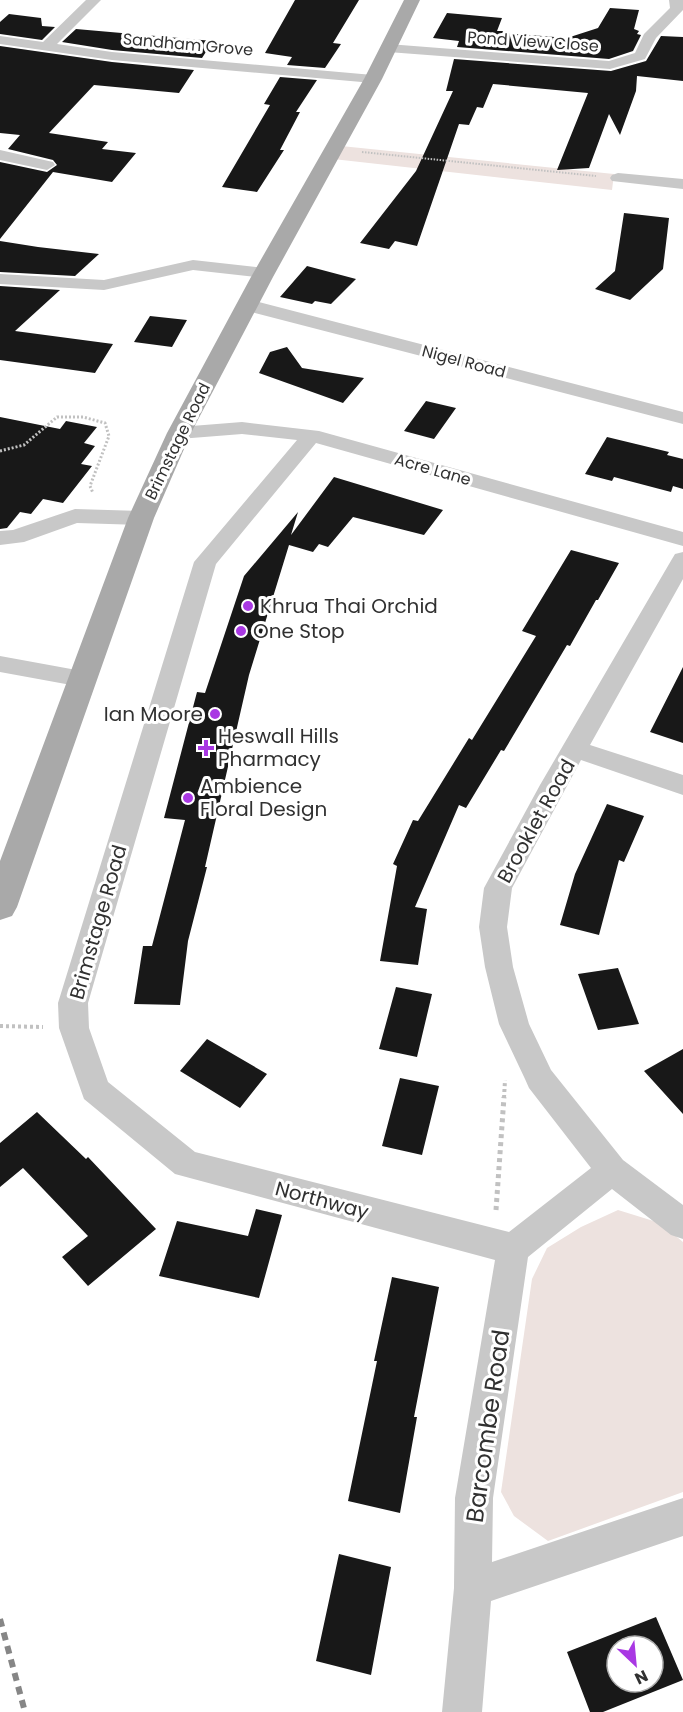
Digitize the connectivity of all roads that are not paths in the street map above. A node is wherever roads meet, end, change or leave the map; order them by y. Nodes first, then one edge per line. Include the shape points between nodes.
1 (94, 0) edge
2 (412, 0) edge
3 (676, 0) edge
4 (0, 40) edge
5 (46, 47) junction
6 (387, 48) junction
7 (373, 79) junction
8 (0, 155) edge
9 (47, 165) dead end
10 (618, 178) road end
11 (683, 184) edge
12 (264, 273) junction
13 (0, 279) edge
14 (247, 305) junction
15 (681, 418) dead end
16 (179, 432) junction
17 (312, 435) junction
18 (141, 518) junction
19 (0, 538) edge
20 (683, 539) edge
21 (683, 559) edge
22 (0, 664) edge
23 (82, 679) junction
24 (575, 749) junction
25 (683, 785) edge
26 (0, 907) edge
27 (74, 1028) joint
28 (612, 1170) junction
29 (683, 1224) edge
30 (504, 1246) junction
31 (683, 1517) edge
32 (474, 1588) junction
33 (462, 1712) edge

1 - 5 street
2 - 6 main road, Brimstage Road
3 - 6 street, Pond View Close via 678,9 649,36 640,56 610,65
4 - 5 street, Sandham Grove
5 - 7 street, Sandham Grove
6 - 7 main road, Brimstage Road
7 - 12 main road, Brimstage Road
8 - 9 street
10 - 11 street
12 - 13 street via 193,266 104,285
12 - 14 main road, Brimstage Road
14 - 15 street, Nigel Road
14 - 16 main road, Brimstage Road
16 - 17 street, Acre Lane via 243,428
16 - 18 main road, Brimstage Road
17 - 20 street, Acre Lane
17 - 27 street, Brimstage Road via 205,562 73,1004
18 - 19 street via 75,516 32,532
18 - 23 main road, Brimstage Road
21 - 24 street, Brooklet Road
22 - 23 street
23 - 26 main road, Brimstage Road
24 - 25 street
24 - 28 street, Brooklet Road via 498,888 493,927 514,1024 540,1079
27 - 30 street, Northway via 95,1089 186,1164
28 - 29 street, Brooklet Road
28 - 30 street
30 - 32 street, Barcombe Road via 474,1498
31 - 32 street
32 - 33 street, Barcombe Road

